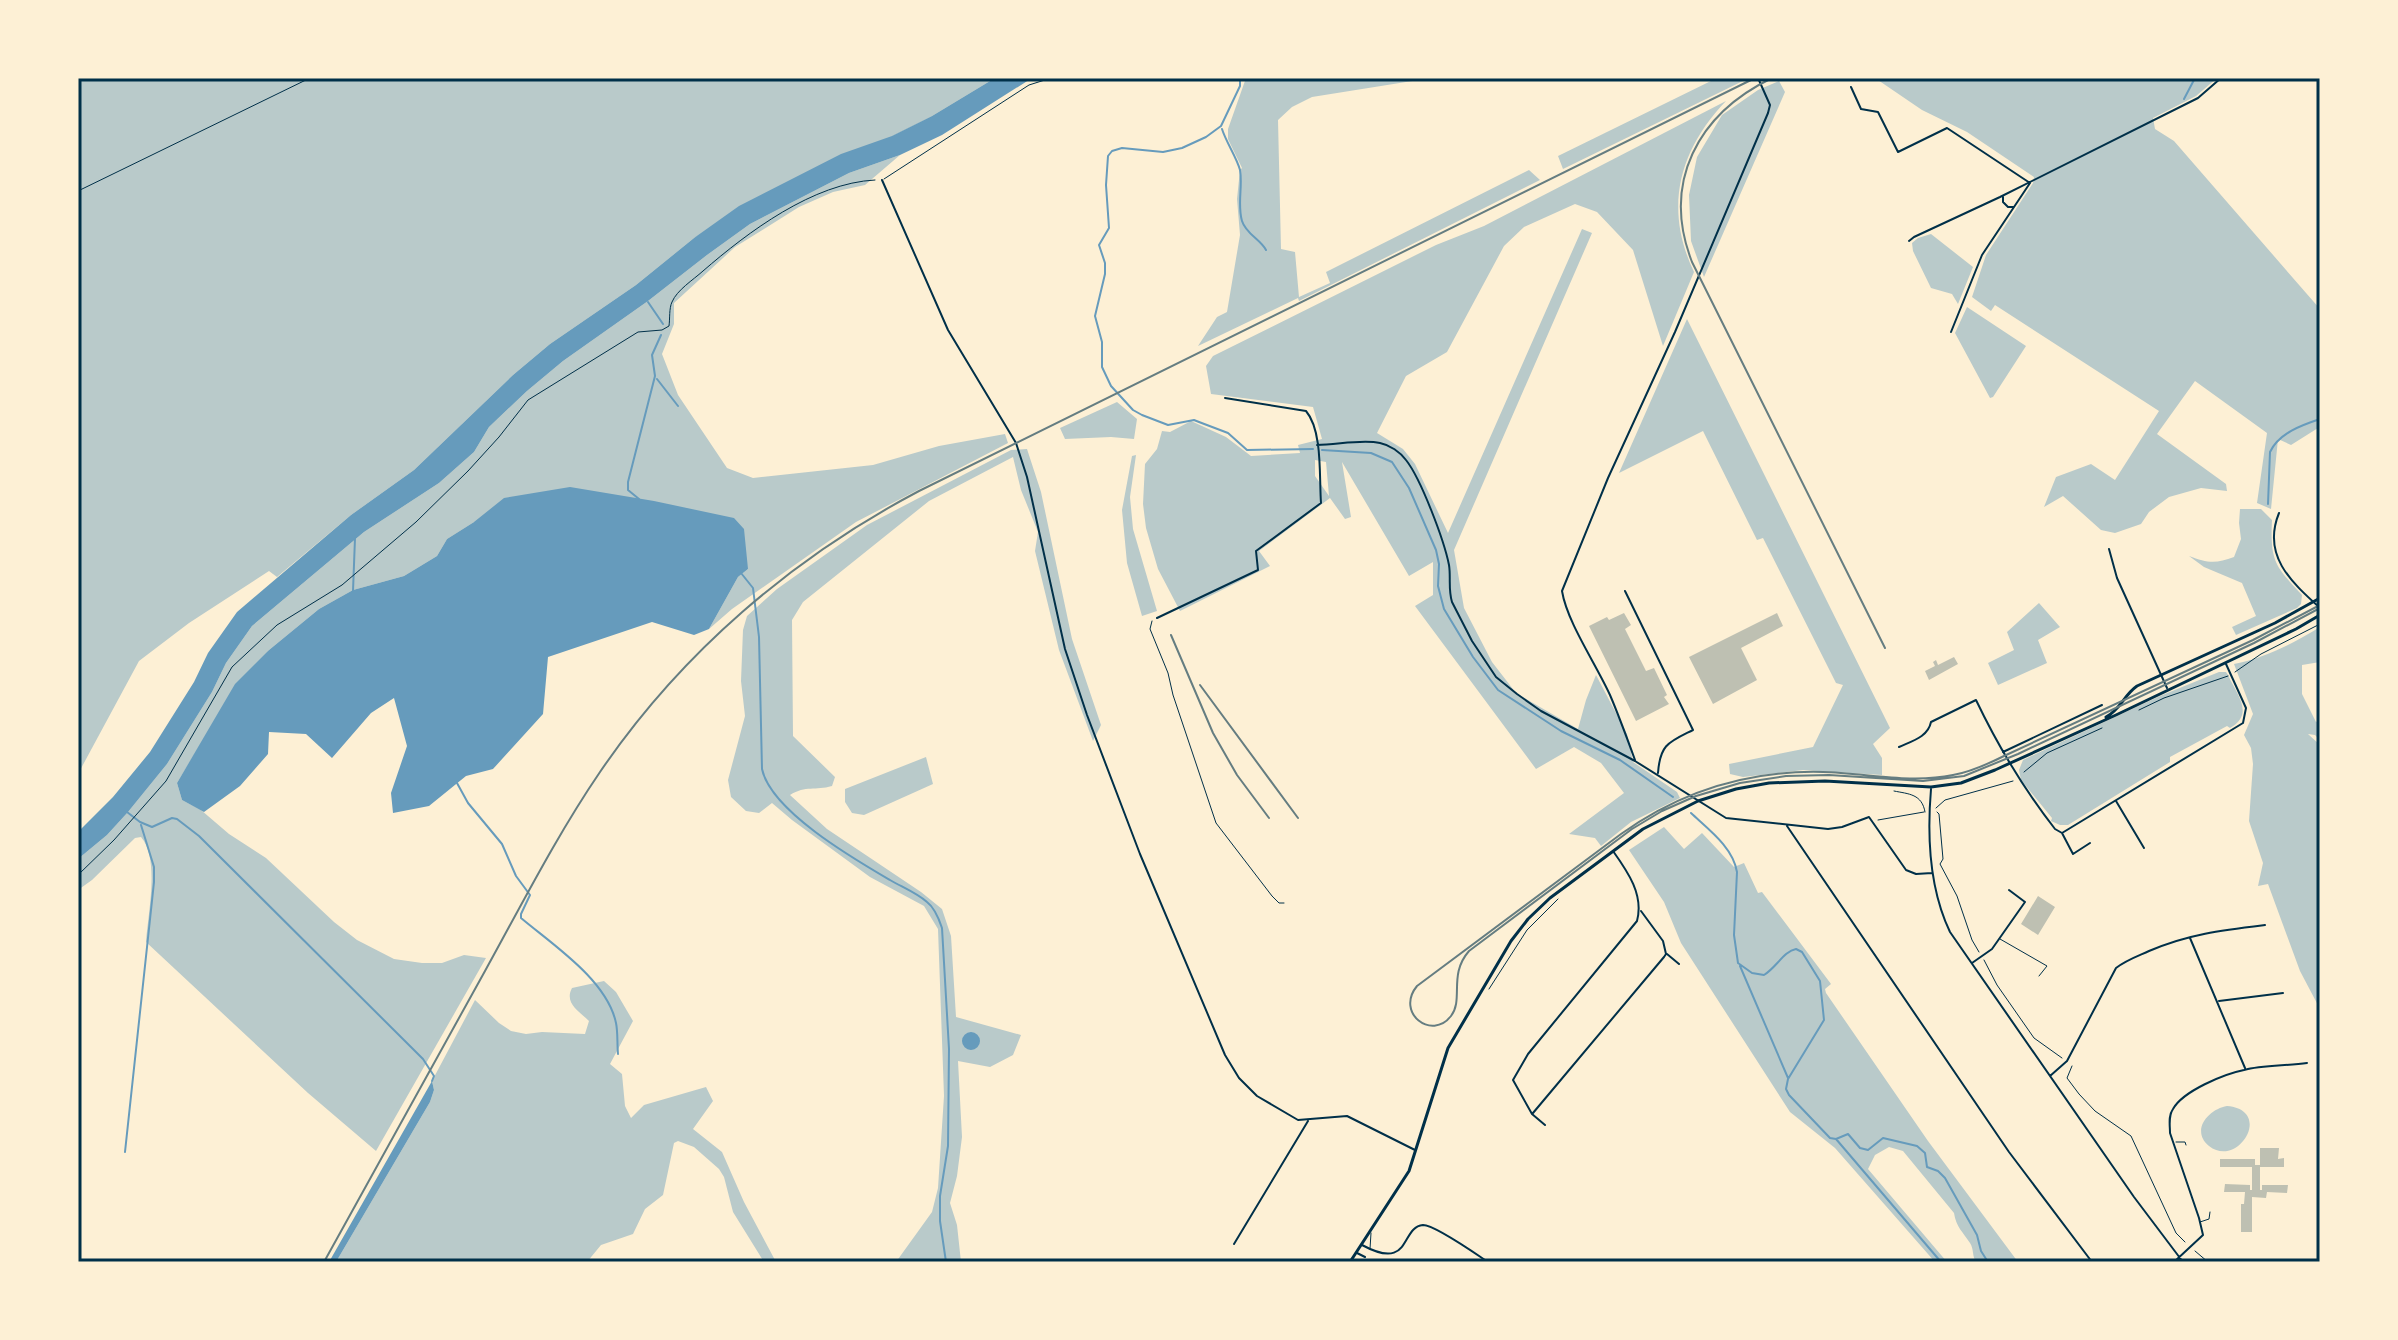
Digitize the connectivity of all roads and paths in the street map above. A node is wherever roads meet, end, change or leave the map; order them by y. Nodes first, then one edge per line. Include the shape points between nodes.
1 (310, 78) edge
2 (1758, 78) edge
3 (2221, 78) edge
4 (1048, 79) edge
5 (1851, 87) dead end
6 (882, 180) junction
7 (2030, 183) junction
8 (78, 191) edge
9 (2003, 196) junction
10 (2013, 207) junction
11 (1909, 241) dead end
12 (1951, 332) dead end
13 (1225, 398) dead end
14 (1317, 445) junction
15 (2279, 513) dead end
16 (2109, 549) dead end
17 (1625, 591) dead end
18 (2320, 598) edge
19 (2314, 602) junction
20 (2320, 608) edge
21 (2320, 615) edge
22 (1157, 618) joint
23 (2320, 624) edge
24 (2225, 663) junction
25 (2231, 675) junction
26 (2162, 676) junction
27 (2168, 690) junction
28 (2102, 705) dead end
29 (2136, 712) dead end
30 (2092, 725) junction
31 (2107, 725) dead end
32 (1899, 747) dead end
33 (2002, 752) junction
34 (1635, 761) junction
35 (2009, 763) junction
36 (1658, 774) junction
37 (2017, 778) junction
38 (1931, 787) junction
39 (2116, 800) junction
40 (1698, 801) junction
41 (1925, 812) dead end
42 (1872, 821) junction
43 (1787, 825) junction
44 (2062, 833) junction
45 (2090, 843) dead end
46 (2144, 848) dead end
47 (1612, 850) junction
48 (1932, 873) junction
49 (78, 875) edge
50 (2009, 890) dead end
51 (1284, 903) dead end
52 (1639, 908) junction
53 (2265, 925) dead end
54 (2189, 936) junction
55 (2000, 939) junction
56 (1666, 954) junction
57 (1982, 956) junction
58 (1679, 964) dead end
59 (1971, 964) junction
60 (2039, 976) dead end
61 (2283, 993) dead end
62 (2217, 1001) junction
63 (2067, 1061) junction
64 (2307, 1063) dead end
65 (2245, 1069) junction
66 (2049, 1077) junction
67 (1532, 1114) junction
68 (1308, 1120) junction
69 (1545, 1125) dead end
70 (2173, 1143) junction
71 (2186, 1145) dead end
72 (1416, 1150) junction
73 (2210, 1212) dead end
74 (2200, 1222) junction
75 (1370, 1231) junction
76 (1234, 1244) dead end
77 (1361, 1245) junction
78 (2191, 1248) junction
79 (1370, 1249) junction
80 (1356, 1253) junction
81 (1365, 1257) junction
82 (2179, 1257) junction
83 (1350, 1262) edge
84 (1369, 1262) edge
85 (1488, 1262) edge
86 (2092, 1262) edge
87 (2174, 1262) edge
88 (2183, 1262) edge
89 (2208, 1262) edge

1 - 8 path
2 - 34 street via 1770,105 1768,113 1562,591
3 - 7 street via 2198,98
4 - 6 lane via 1029,85
5 - 7 street via 1861,109 1878,112 1898,152 1947,128
6 - 49 path via 845,184 797,204 733,245 687,285 671,302 669,326 638,332 528,400 416,522 342,585 277,625 232,667 166,781
6 - 68 street via 948,330 1016,443 1065,649 1140,854 1225,1055 1257,1096 1298,1120
7 - 9 street
7 - 10 street
9 - 10 street via 2003,202
9 - 11 street
10 - 12 street via 1982,255
13 - 14 street via 1306,411
14 - 22 street via 1321,503 1256,551 1258,570
14 - 34 street via 1376,442 1398,452 1410,467 1445,549 1452,602 1496,677 1541,711
15 - 19 street via 2274,550 2284,570
16 - 26 street
17 - 36 street via 1693,730 1662,750
18 - 19 street
19 - 20 street
19 - 26 street
21 - 24 street
22 - 51 path via 1150,629 1216,823 1272,896
23 - 25 path
24 - 25 street
24 - 27 street
25 - 29 path
25 - 39 street via 2246,708 2243,723
26 - 27 street
26 - 30 street via 2132,689 2115,712
27 - 30 street
28 - 33 street
30 - 35 street
31 - 37 path via 2047,753
32 - 33 street via 1924,734 1931,722 1976,700
33 - 35 street
34 - 36 street
35 - 37 street
35 - 38 street via 1961,783
36 - 40 street
37 - 44 street
37 - 57 path via 1945,800 1935,810 1940,864
38 - 40 street via 1779,782
38 - 48 street
39 - 44 street
39 - 46 street
40 - 43 street via 1726,818
40 - 47 street
41 - 42 path
42 - 43 street via 1869,817 1828,829
42 - 48 street via 1906,870
43 - 86 street via 2009,1152
44 - 45 street via 2073,854
47 - 52 street via 1630,876
47 - 72 street via 1550,898 1511,941 1448,1048
48 - 59 street via 1943,917
50 - 55 street via 2025,902
52 - 56 street
52 - 67 street via 1634,926 1523,1060 1513,1080
53 - 54 street
54 - 62 street
54 - 63 street via 2116,968
55 - 57 street
55 - 60 lane via 2047,966
56 - 58 street
56 - 67 street
57 - 59 street
57 - 63 path via 2034,1038
59 - 66 street
61 - 62 street
62 - 65 street
63 - 66 street
63 - 78 path via 2072,1067 2067,1078 2079,1094 2131,1136 2176,1233
64 - 65 street
65 - 70 street via 2185,1095 2169,1119
66 - 82 street
67 - 69 street
68 - 72 street via 1347,1116
68 - 76 street
70 - 71 lane
70 - 74 street
72 - 75 street via 1407,1175
73 - 74 lane via 2209,1219
74 - 78 street via 2203,1235
75 - 77 street
75 - 79 lane
77 - 79 street
77 - 80 street
78 - 82 street
78 - 89 path
79 - 81 street
79 - 85 street via 1394,1253 1421,1225
80 - 81 street
80 - 83 street
81 - 84 street
82 - 87 street
82 - 88 street

